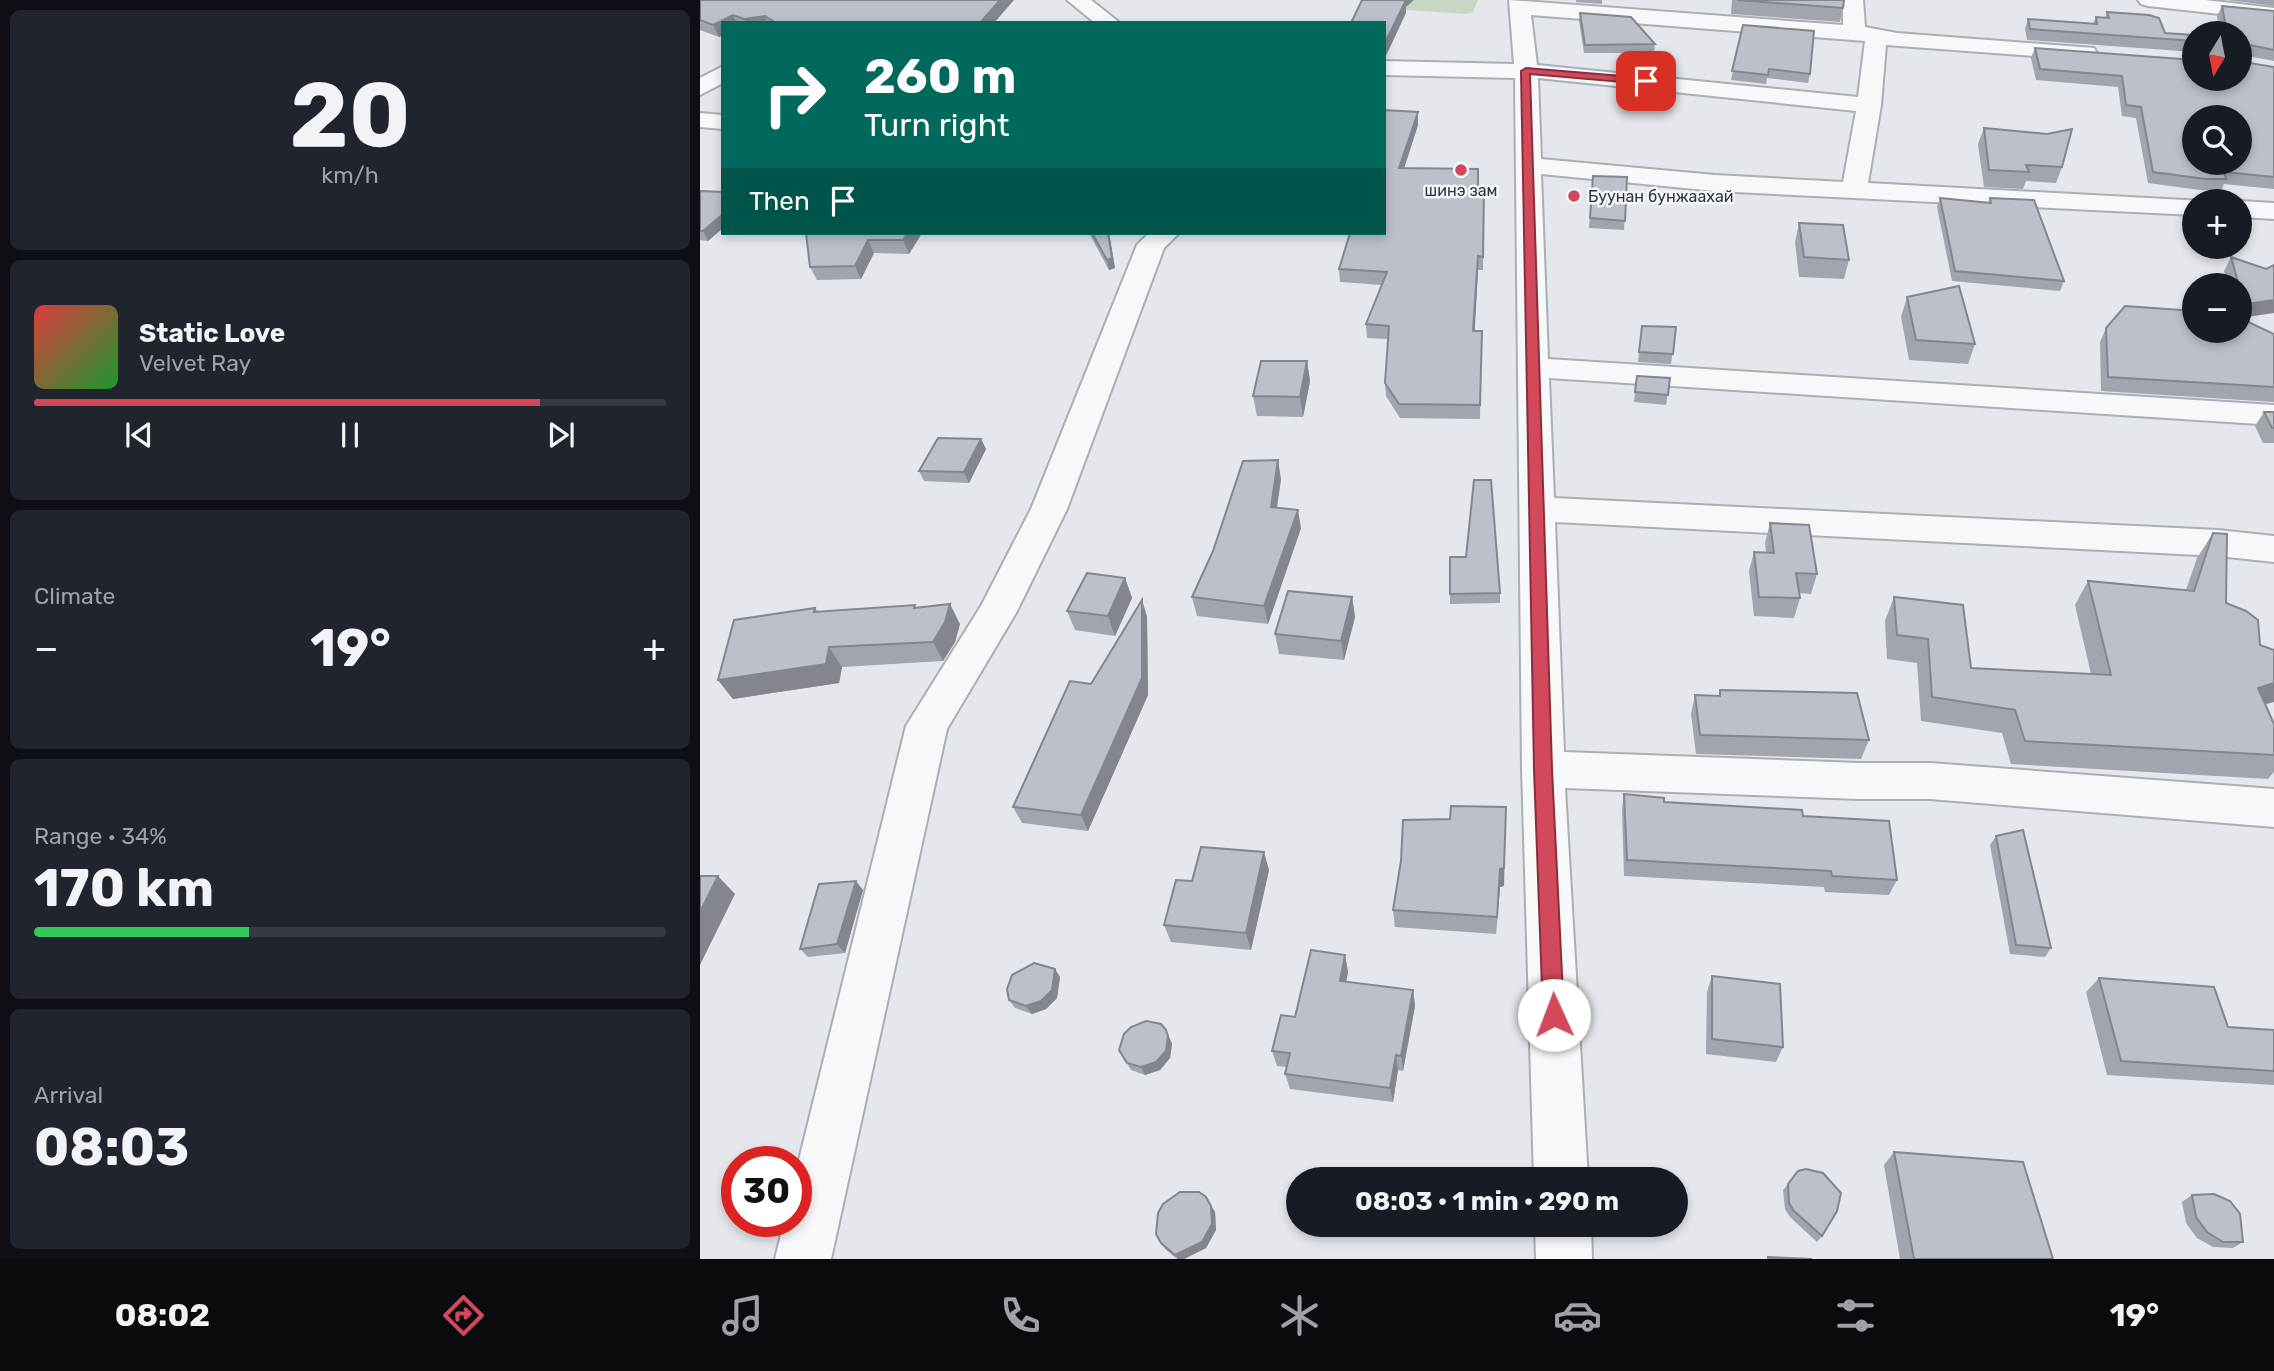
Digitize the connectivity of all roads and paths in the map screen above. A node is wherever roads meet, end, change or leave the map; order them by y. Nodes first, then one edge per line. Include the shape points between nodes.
1 (1077, 0) edge
2 (1853, 0) edge
3 (2148, 0) edge
4 (1519, 4) edge
5 (2274, 14) edge
6 (1106, 21) edge
7 (1865, 35) junction
8 (2113, 55) edge
9 (1386, 68) edge
10 (1526, 71) junction
11 (721, 74) edge
12 (700, 88) edge
13 (1869, 105) junction
14 (700, 120) edge
15 (721, 122) edge
16 (1528, 165) junction
17 (1854, 190) junction
18 (2182, 206) edge
19 (2252, 210) edge
20 (2274, 211) edge
21 (1163, 235) edge
22 (1534, 368) junction
23 (2274, 415) edge
24 (1538, 509) junction
25 (2274, 549) edge
26 (1543, 769) junction
27 (2274, 808) edge
28 (1560, 1167) edge
29 (1563, 1237) edge
30 (803, 1259) edge
31 (1564, 1259) edge

1 - 6 street
2 - 7 street
3 - 5 street
4 - 7 street
4 - 10 street
7 - 8 street
7 - 13 street
9 - 10 street
10 - 13 street
10 - 16 street
11 - 12 street
13 - 17 street
14 - 15 street
16 - 17 street via 1715,183
16 - 22 street
17 - 18 street
19 - 20 street
21 - 30 street via 1151,245 1049,509 997,613 927,726
22 - 23 street
22 - 24 street
24 - 25 street
24 - 26 street
26 - 27 street via 1930,781
26 - 28 street
29 - 31 street

